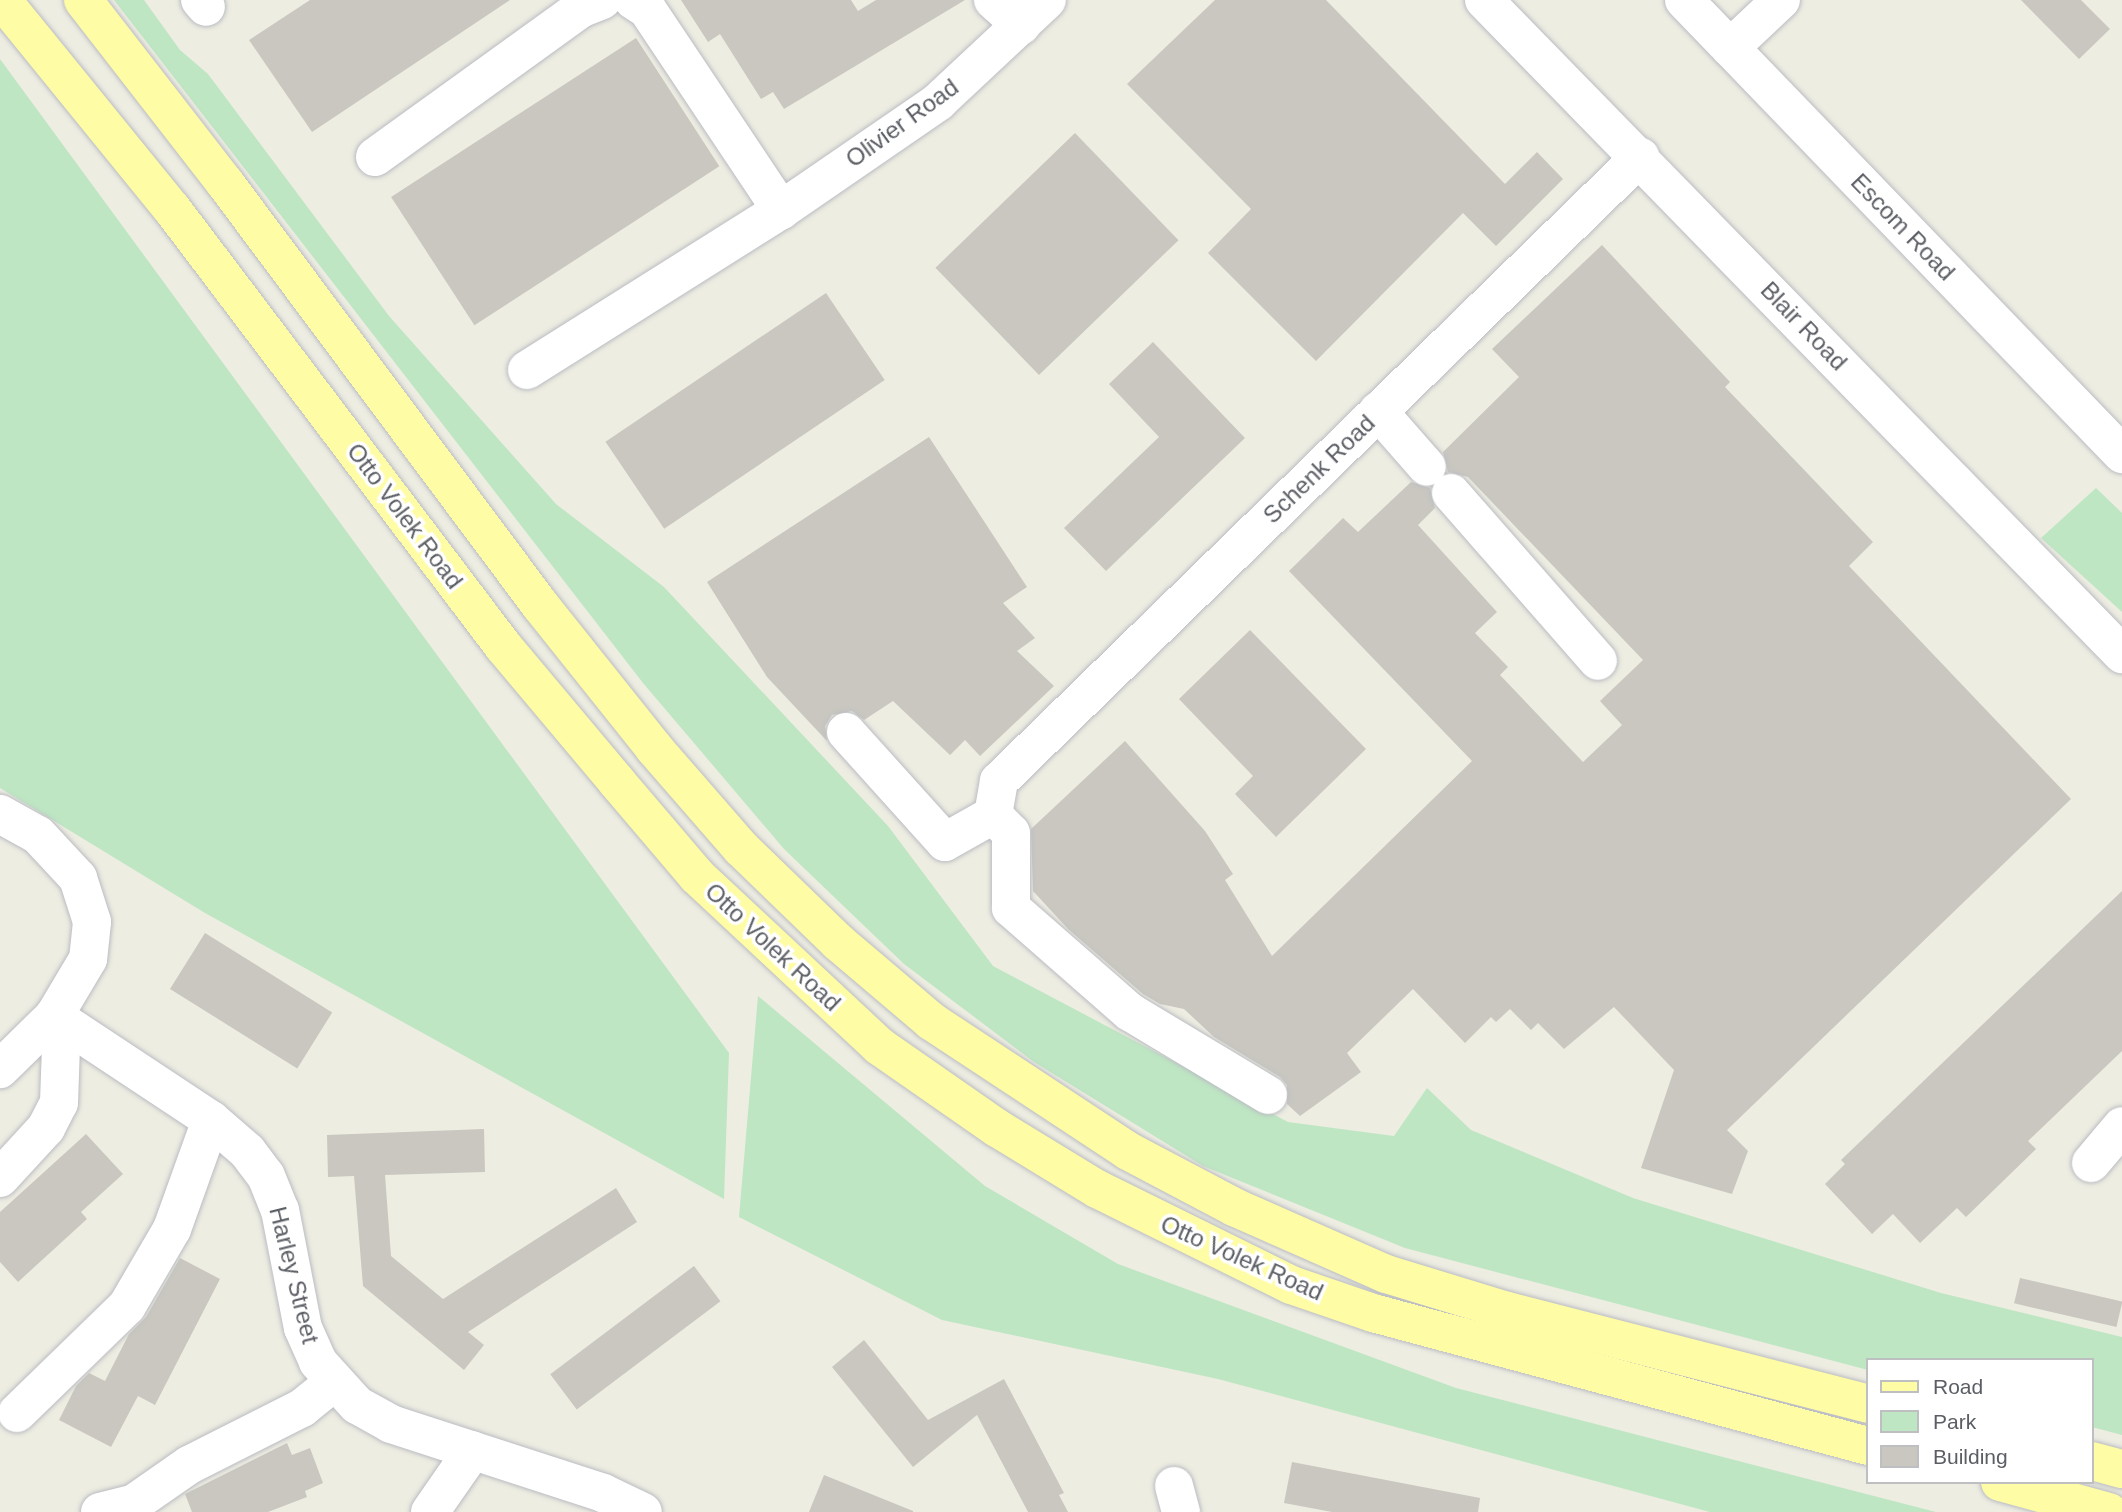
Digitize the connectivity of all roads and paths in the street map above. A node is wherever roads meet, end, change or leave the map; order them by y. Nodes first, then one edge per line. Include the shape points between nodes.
1 (2, 0) edge
2 (83, 0) edge
3 (602, 0) edge
4 (633, 0) edge
5 (1484, 0) edge
6 (1684, 0) edge
7 (1781, 0) edge
8 (1020, 8) edge
9 (1730, 48) junction
10 (375, 157) dead end
11 (1640, 157) junction
12 (781, 210) junction
13 (527, 370) dead end
14 (1378, 411) junction
15 (2122, 454) edge
16 (2122, 654) edge
17 (1598, 661) dead end
18 (846, 732) dead end
19 (996, 798) junction
20 (0, 814) edge
21 (54, 1016) junction
22 (0, 1069) edge
23 (1268, 1095) dead end
24 (211, 1120) junction
25 (2122, 1126) edge
26 (2091, 1163) dead end
27 (0, 1178) edge
28 (334, 1382) junction
29 (1867, 1404) edge
30 (17, 1413) dead end
31 (1867, 1446) edge
32 (473, 1450) junction
33 (2094, 1462) edge
34 (2122, 1469) edge
35 (2007, 1484) edge
36 (100, 1512) edge
37 (430, 1512) edge
38 (643, 1512) edge
39 (2109, 1512) edge

1 - 31 main road, Otto Volek Road via 172,209 503,646 617,782 697,876 879,1046 997,1128 1097,1189 1291,1285 1373,1313
2 - 29 main road, Otto Volek Road via 234,193 540,605 654,748 741,848 838,942 931,1021 1128,1151 1234,1207 1386,1274 1507,1311
3 - 10 street via 580,9
4 - 12 street via 647,9
5 - 11 street, Blair Road
6 - 9 street, Escom Road
7 - 9 street
8 - 12 street, Olivier Road via 938,102
9 - 15 street, Escom Road
11 - 14 street, Schenk Road
11 - 16 street, Blair Road
12 - 13 street, Olivier Road
14 - 17 street
14 - 19 street, Schenk Road
18 - 19 street, Schenk Road via 945,842
19 - 23 street via 1011,833 1011,908 1130,1012
20 - 21 street via 38,835 78,878 92,922 88,959
21 - 22 street
21 - 24 street, Harley Street
21 - 27 street via 61,1045 59,1103 46,1128
24 - 28 street, Harley Street via 247,1151 266,1176 280,1210 303,1328 318,1362
24 - 30 street via 172,1230 127,1306
25 - 26 street
28 - 32 street, Harley Street via 357,1405 391,1424
28 - 36 street via 302,1408 189,1465 133,1504
32 - 37 street
32 - 38 street, Harley Street via 603,1493
33 - 34 main road
35 - 39 main road

